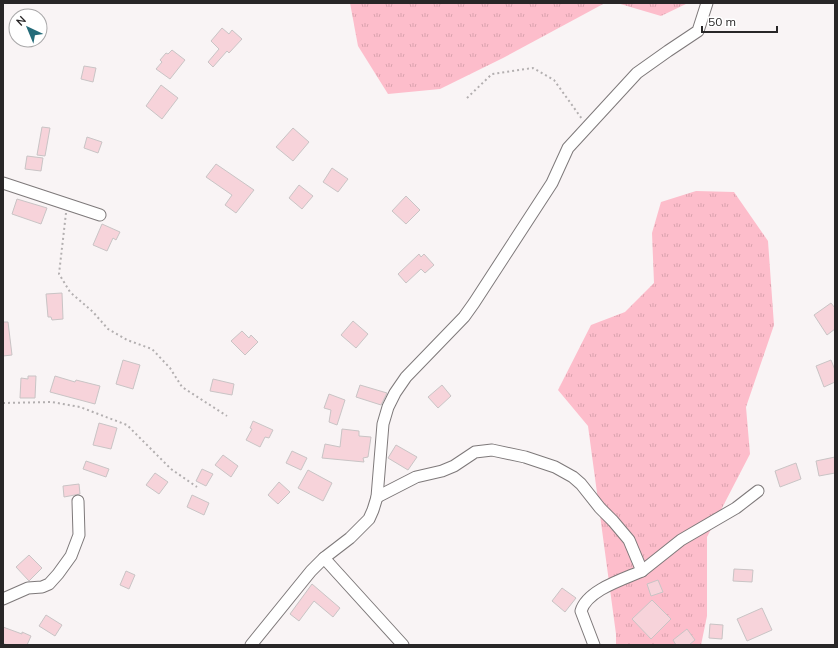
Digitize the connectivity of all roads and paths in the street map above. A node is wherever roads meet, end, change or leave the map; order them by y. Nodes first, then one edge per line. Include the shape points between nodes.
1 (707, 3) edge
2 (467, 98) dead end
3 (587, 127) junction
4 (3, 183) edge
5 (67, 204) junction
6 (100, 215) dead end
7 (3, 403) edge
8 (227, 416) dead end
9 (197, 487) dead end
10 (758, 491) dead end
11 (376, 497) junction
12 (78, 501) dead end
13 (324, 558) junction
14 (642, 571) junction
15 (3, 598) edge
16 (251, 645) edge
17 (403, 645) edge
18 (594, 645) edge

1 - 3 street via 698,31 637,73
2 - 3 path via 492,74 533,68 554,80
3 - 11 street via 568,148 552,183 464,317 406,377 395,393 383,424
4 - 5 street
5 - 6 street
5 - 8 path via 59,274 70,292 108,329 127,340 152,349 170,368 182,387
7 - 9 path via 52,402 80,406 127,424 171,468
10 - 14 street via 736,508 681,540
11 - 13 street via 369,519
11 - 14 street via 416,477 454,466 475,452 492,450 525,457 555,467 581,484 629,540
12 - 15 street via 80,535 71,556 58,574 49,584 28,588
13 - 16 street
13 - 17 street
14 - 18 street via 613,583 587,600 581,611

